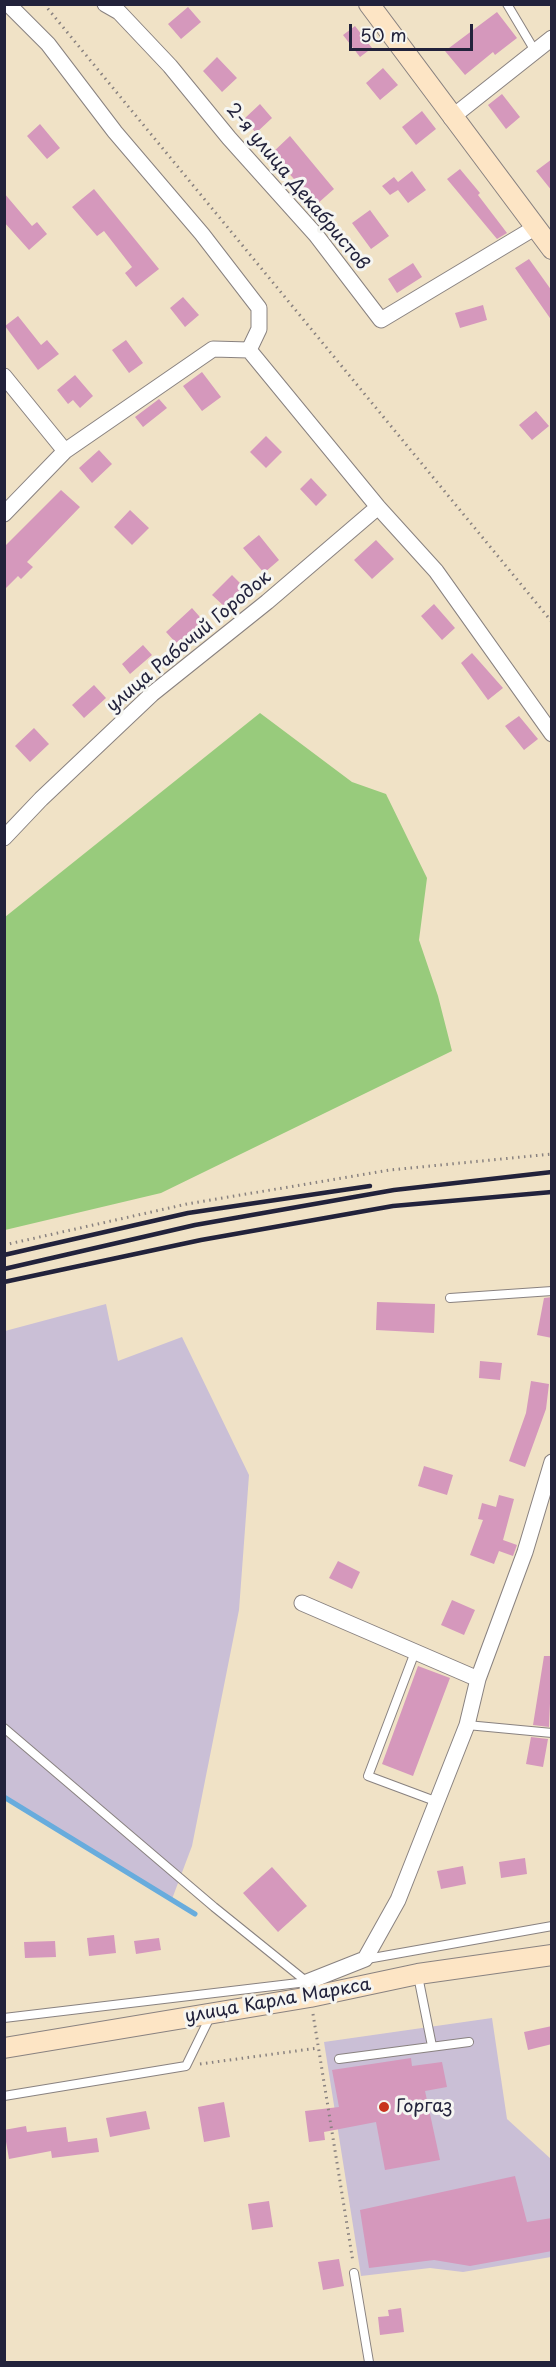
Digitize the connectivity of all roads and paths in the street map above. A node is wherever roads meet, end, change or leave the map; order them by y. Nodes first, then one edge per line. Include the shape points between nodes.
1 (8, 4) edge
2 (44, 4) edge
3 (105, 4) edge
4 (369, 4) edge
5 (507, 4) edge
6 (552, 38) edge
7 (536, 51) junction
8 (451, 118) junction
9 (536, 227) junction
10 (552, 249) edge
11 (249, 350) junction
12 (4, 376) edge
13 (65, 452) junction
14 (378, 507) junction
15 (4, 514) edge
16 (552, 622) edge
17 (552, 734) edge
18 (4, 838) edge
19 (552, 1154) edge
20 (4, 1245) edge
21 (552, 1291) edge
22 (450, 1298) dead end
23 (552, 1462) edge
24 (302, 1603) dead end
25 (415, 1652) junction
26 (478, 1679) junction
27 (467, 1725) junction
28 (4, 1728) edge
29 (552, 1733) edge
30 (435, 1801) junction
31 (552, 1926) edge
32 (552, 1955) edge
33 (365, 1959) junction
34 (418, 1974) junction
35 (308, 1990) junction
36 (211, 2014) junction
37 (4, 2018) edge
38 (469, 2042) dead end
39 (432, 2046) junction
40 (4, 2048) edge
41 (319, 2048) junction
42 (339, 2059) dead end
43 (186, 2066) junction
44 (4, 2096) edge
45 (354, 2273) joint
46 (369, 2362) edge

1 - 11 street via 48,44 259,308 260,329
2 - 16 path
3 - 9 street, 2-я улица Декабристов via 119,12 170,66 316,235 381,320
4 - 8 main road
5 - 7 lane
6 - 7 street
7 - 8 street
8 - 9 main road
9 - 10 main road
11 - 13 street via 213,349
11 - 14 street
12 - 13 street
13 - 15 street
14 - 17 street via 436,571
14 - 18 street, улица Рабочий Городок via 152,694
19 - 20 path via 390,1170 187,1204
21 - 22 lane
23 - 26 street via 525,1552
24 - 25 street
25 - 26 street
25 - 30 lane via 368,1776
26 - 27 street
27 - 29 lane
27 - 30 street
28 - 35 lane
30 - 33 street via 398,1900
31 - 33 lane
32 - 34 main road, улица Карла Маркса
33 - 35 street
34 - 35 main road, улица Карла Маркса
34 - 39 lane
35 - 36 main road, улица Карла Маркса
35 - 37 lane
35 - 41 path
36 - 40 main road, улица Карла Маркса
36 - 43 lane
38 - 39 lane
39 - 42 lane
41 - 43 path
41 - 45 path
43 - 44 lane
45 - 46 lane

